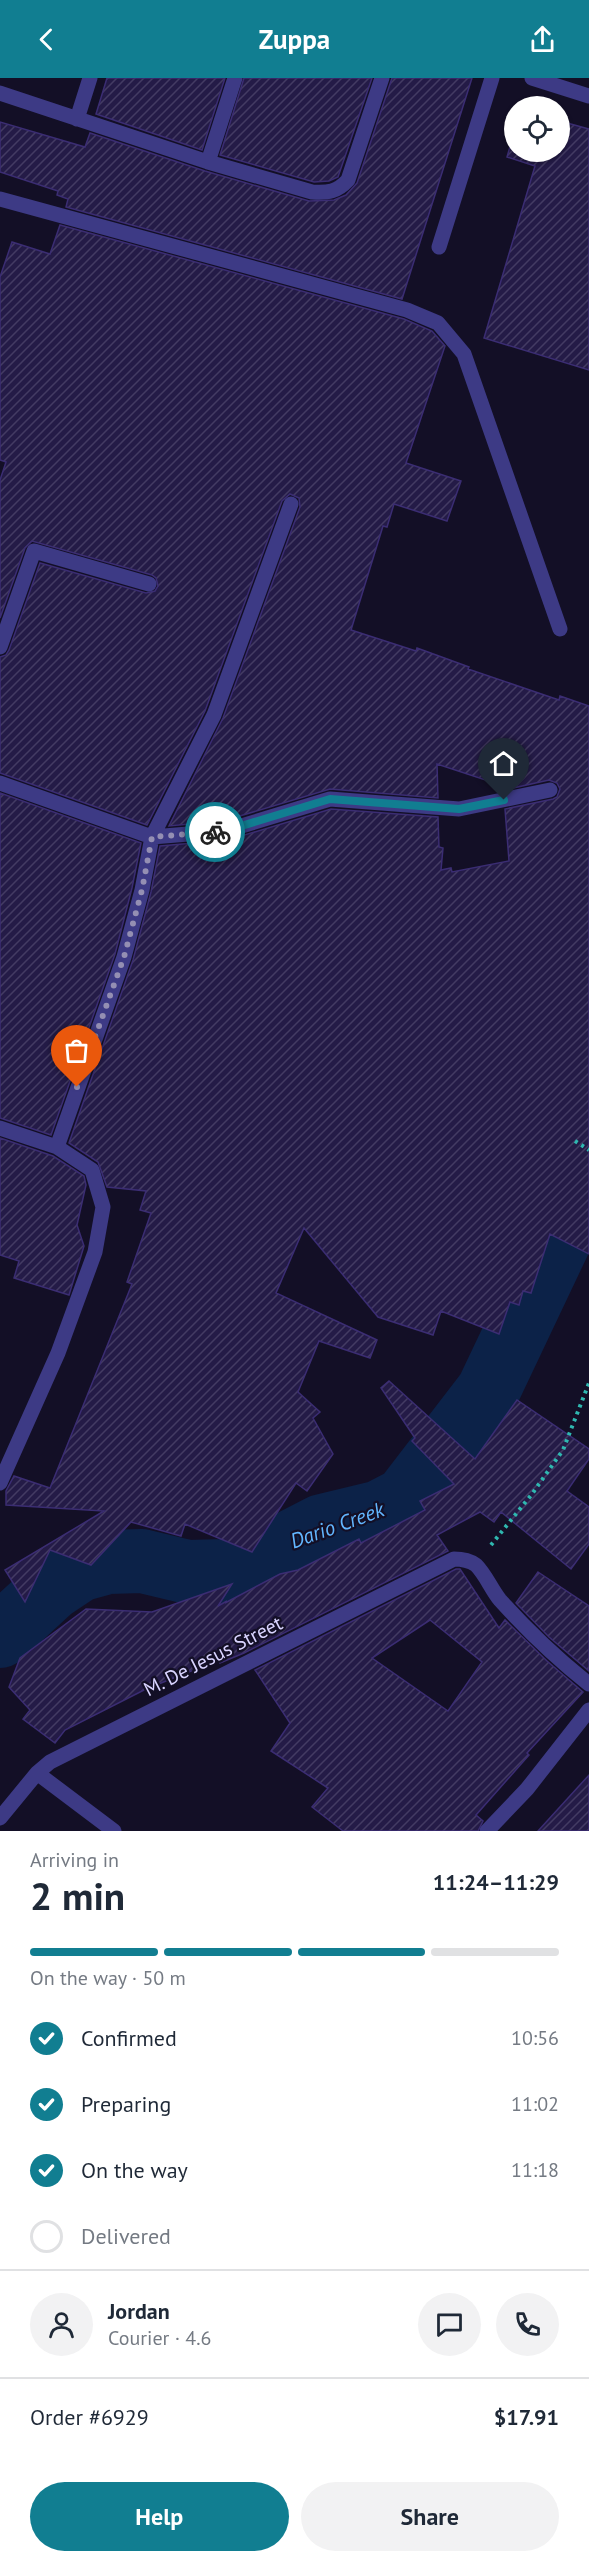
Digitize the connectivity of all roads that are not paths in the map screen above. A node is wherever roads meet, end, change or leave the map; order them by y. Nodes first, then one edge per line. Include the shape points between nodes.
1 (90, 78) edge
2 (235, 78) edge
3 (382, 78) edge
4 (492, 78) edge
5 (532, 78) edge
6 (0, 93) edge
7 (589, 96) edge
8 (77, 118) junction
9 (208, 162) junction
10 (0, 199) edge
11 (438, 247) dead end
12 (291, 504) dead end
13 (149, 584) dead end
14 (560, 628) dead end
15 (0, 647) edge
16 (0, 783) edge
17 (550, 790) dead end
18 (152, 837) junction
19 (0, 1128) edge
20 (57, 1147) junction
21 (0, 1482) edge
22 (589, 1684) edge
23 (589, 1710) edge
24 (37, 1773) junction
25 (0, 1818) edge
26 (114, 1831) edge
27 (487, 1831) edge

1 - 8 street
2 - 9 street
3 - 9 street via 348,180 340,189 312,192
4 - 11 street
5 - 7 street
6 - 8 street
8 - 9 street
10 - 14 street via 407,310 435,321 464,354
12 - 18 street via 214,714
13 - 15 street via 34,551
16 - 18 street
17 - 18 street via 459,809 330,799 225,831
18 - 20 street via 124,957
19 - 20 street
20 - 21 street via 92,1170 103,1207 95,1252 58,1353
22 - 24 street, M. De Jesus Street via 523,1626 468,1561 445,1562 50,1762
23 - 27 street via 527,1789
24 - 25 street, M. De Jesus Street
24 - 26 street

